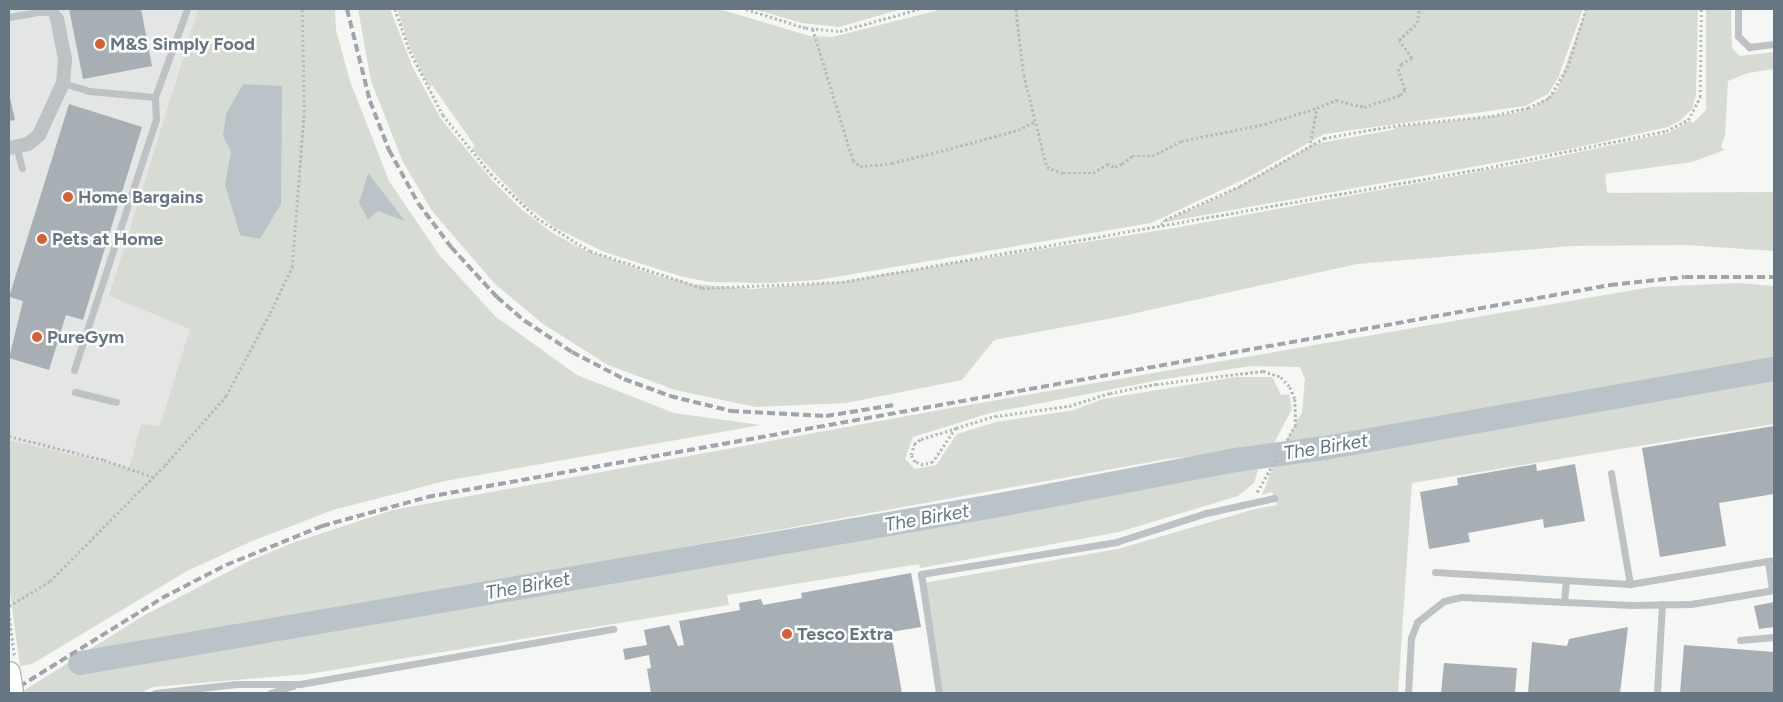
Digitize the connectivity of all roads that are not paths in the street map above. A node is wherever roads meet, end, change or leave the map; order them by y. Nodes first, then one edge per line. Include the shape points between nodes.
1 (187, 9) edge
2 (1738, 9) edge
3 (56, 14) edge
4 (9, 17) edge
5 (1774, 44) edge
6 (63, 83) junction
7 (155, 97) junction
8 (12, 147) edge
9 (22, 168) dead end
10 (74, 370) dead end
11 (75, 392) dead end
12 (116, 402) dead end
13 (1611, 473) dead end
14 (1274, 498) dead end
15 (1771, 561) edge
16 (1435, 572) dead end
17 (1566, 580) junction
18 (1630, 584) junction
19 (1773, 590) edge
20 (1564, 602) junction
21 (1662, 604) junction
22 (614, 629) dead end
23 (1774, 636) edge
24 (1740, 640) dead end
25 (13, 670) edge
26 (300, 684) junction
27 (12, 693) edge
28 (155, 693) edge
29 (270, 693) edge
30 (939, 693) edge
31 (1408, 693) edge
32 (1657, 693) edge

1 - 7 lane
2 - 5 lane via 1738,36 1749,47
3 - 4 lane
3 - 6 street via 66,59
6 - 7 lane via 89,92
6 - 8 street via 39,135 28,144
7 - 10 lane via 156,119
8 - 9 lane
11 - 12 lane
13 - 18 lane
14 - 30 lane via 1206,513 1116,542 920,574
15 - 18 lane
15 - 19 lane
16 - 17 lane
17 - 18 lane
17 - 20 lane
19 - 21 lane via 1691,604
20 - 21 lane
20 - 31 lane via 1462,597 1444,601 1430,609 1416,622 1411,638
21 - 32 lane
22 - 26 lane
23 - 24 lane
25 - 27 main road, bridge
26 - 28 lane via 237,684
26 - 29 lane

